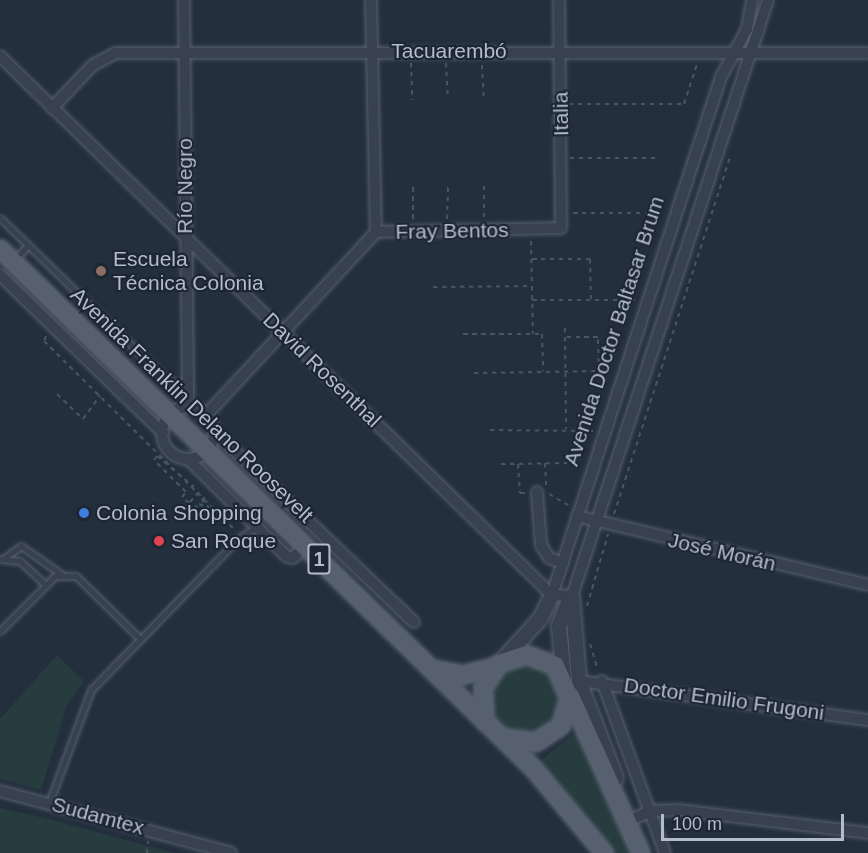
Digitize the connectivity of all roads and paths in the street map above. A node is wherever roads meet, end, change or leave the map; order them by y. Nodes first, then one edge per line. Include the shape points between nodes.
1 (184, 0) edge
2 (371, 0) edge
3 (559, 0) edge
4 (752, 0) edge
5 (768, 0) edge
6 (482, 50) junction
7 (410, 51) junction
8 (445, 51) junction
9 (185, 52) junction
10 (372, 52) junction
11 (560, 52) junction
12 (734, 53) junction
13 (752, 53) junction
14 (868, 53) edge
15 (700, 54) junction
16 (0, 56) edge
17 (447, 99) dead end
18 (484, 99) dead end
19 (412, 100) dead end
20 (561, 104) junction
21 (52, 108) junction
22 (733, 147) dead end
23 (561, 158) junction
24 (658, 159) dead end
25 (484, 186) dead end
26 (413, 187) dead end
27 (448, 187) dead end
28 (561, 213) junction
29 (646, 213) dead end
30 (0, 218) edge
31 (561, 228) joint
32 (531, 229) junction
33 (484, 230) junction
34 (413, 231) junction
35 (447, 231) junction
36 (376, 232) junction
37 (186, 238) junction
38 (28, 245) junction
39 (6, 255) edge
40 (532, 259) junction
41 (0, 275) edge
42 (27, 276) junction
43 (532, 286) junction
44 (433, 288) dead end
45 (15, 290) junction
46 (591, 299) junction
47 (532, 300) junction
48 (646, 304) junction
49 (78, 325) junction
50 (52, 326) junction
51 (565, 327) dead end
52 (285, 334) junction
53 (464, 334) dead end
54 (533, 334) junction
55 (565, 337) junction
56 (66, 339) junction
57 (543, 371) junction
58 (566, 371) junction
59 (474, 373) dead end
60 (188, 377) junction
61 (57, 394) dead end
62 (100, 396) junction
63 (188, 407) junction
64 (170, 415) junction
65 (206, 415) junction
66 (566, 429) junction
67 (213, 430) junction
68 (490, 430) dead end
69 (163, 433) junction
70 (603, 435) junction
71 (207, 451) junction
72 (189, 459) junction
73 (567, 463) dead end
74 (501, 464) dead end
75 (194, 487) junction
76 (200, 492) junction
77 (541, 492) joint
78 (205, 497) junction
79 (284, 498) junction
80 (189, 503) junction
81 (270, 512) junction
82 (177, 516) dead end
83 (577, 516) junction
84 (595, 522) junction
85 (234, 525) dead end
86 (257, 526) junction
87 (610, 526) junction
88 (299, 552) junction
89 (2, 559) edge
90 (563, 563) junction
91 (362, 571) junction
92 (63, 574) junction
93 (46, 585) junction
94 (868, 585) edge
95 (347, 587) junction
96 (383, 591) junction
97 (552, 595) junction
98 (572, 596) junction
99 (368, 608) junction
100 (584, 617) dead end
101 (0, 632) edge
102 (140, 639) junction
103 (588, 640) dead end
104 (406, 644) junction
105 (497, 665) junction
106 (430, 668) junction
107 (602, 681) junction
108 (571, 684) junction
109 (868, 720) edge
110 (485, 722) junction
111 (501, 738) junction
112 (0, 791) edge
113 (48, 803) junction
114 (650, 811) junction
115 (632, 820) junction
116 (868, 833) edge
117 (641, 852) edge
118 (231, 853) edge
119 (604, 853) edge
120 (665, 853) edge

1 - 9 street, Río Negro
2 - 10 street
3 - 11 street, Italia
4 - 12 street, Avenida Doctor Baltasar Brum via 747,29
5 - 13 street, Avenida Doctor Baltasar Brum
6 - 8 street, Tacuarembó
6 - 11 street, Tacuarembó
6 - 18 path
7 - 8 street, Tacuarembó
7 - 10 street, Tacuarembó
7 - 19 path
8 - 17 path
9 - 10 street, Tacuarembó
9 - 21 street, Tacuarembó via 108,55
9 - 37 street, Río Negro
10 - 36 street
11 - 15 street, Tacuarembó
11 - 20 street, Italia
12 - 13 street, Tacuarembó
12 - 15 street, Tacuarembó
12 - 48 street, Avenida Doctor Baltasar Brum
13 - 14 street, Tacuarembó
13 - 84 street, Avenida Doctor Baltasar Brum
15 - 20 path via 684,104
16 - 21 street, David Rosenthal
20 - 23 street, Italia
21 - 37 street, David Rosenthal
22 - 87 path
23 - 24 path
23 - 28 street, Italia
25 - 33 path
26 - 34 path
27 - 35 path
28 - 29 path
28 - 31 street, Italia
30 - 38 lane, Avenida Franklin Delano Roosevelt
31 - 32 street, Fray Bentos
32 - 33 street, Fray Bentos
32 - 40 path
33 - 35 street, Fray Bentos
34 - 35 street, Fray Bentos
34 - 36 street, Fray Bentos
36 - 52 street, Fray Bentos
37 - 52 street, David Rosenthal
37 - 60 street, Río Negro
38 - 39 lane
38 - 60 lane, Avenida Franklin Delano Roosevelt via 166,379 180,384
39 - 42 main road, Avenida Franklin Delano Roosevelt / 1
40 - 43 path
40 - 46 path via 590,259
41 - 45 street
42 - 45 street
42 - 49 main road, Avenida Franklin Delano Roosevelt / 1
43 - 44 path
43 - 47 path
45 - 50 street
46 - 47 path
46 - 48 path via 631,298
47 - 54 path
48 - 70 street, Avenida Doctor Baltasar Brum
49 - 56 street
49 - 64 main road, Avenida Franklin Delano Roosevelt / 1
50 - 56 street
50 - 62 path via 44,340
51 - 55 path
52 - 65 street, Fray Bentos
52 - 97 street, David Rosenthal
53 - 54 path
54 - 57 path via 542,334
55 - 58 path
55 - 58 path via 598,337 599,371
56 - 69 street
57 - 58 path
57 - 59 path
58 - 66 path
60 - 63 street, Río Negro
61 - 62 path via 83,419
62 - 75 path
63 - 64 street
63 - 65 street
64 - 69 street
64 - 71 main road, Avenida Franklin Delano Roosevelt / 1
65 - 67 street
66 - 68 path
66 - 70 path
67 - 71 street
67 - 79 street, Avenida Franklin Delano Roosevelt
69 - 72 street via 170,451
70 - 83 street, Avenida Doctor Baltasar Brum
71 - 72 street
71 - 81 main road, Avenida Franklin Delano Roosevelt / 1
72 - 86 street
73 - 74 path
75 - 76 path
75 - 80 path via 157,456 154,460 186,492 182,497
76 - 78 path
76 - 80 path
77 - 83 path
77 - 90 street via 541,545 549,558
78 - 80 path via 207,512
78 - 85 path
79 - 81 street
79 - 91 street, Avenida Franklin Delano Roosevelt
80 - 82 path
81 - 86 street
81 - 88 main road, Avenida Franklin Delano Roosevelt / 1
83 - 84 street, José Morán
83 - 90 street, Avenida Doctor Baltasar Brum
84 - 87 street, José Morán
84 - 98 street, Avenida Doctor Baltasar Brum
86 - 88 street
86 - 102 lane via 238,538
87 - 94 street, José Morán
87 - 100 path
88 - 95 main road, Avenida Franklin Delano Roosevelt / 1
89 - 92 lane via 21,546
89 - 93 lane via 20,561
90 - 97 street, Avenida Doctor Baltasar Brum
91 - 95 street
91 - 96 street, Avenida Franklin Delano Roosevelt
92 - 93 lane
92 - 102 lane via 76,576
93 - 101 lane
95 - 99 main road, Avenida Franklin Delano Roosevelt / 1
96 - 99 street
96 - 104 street, Avenida Franklin Delano Roosevelt via 411,619 402,630
97 - 98 street
97 - 105 street, Avenida Doctor Baltasar Brum via 540,619
98 - 108 street, Avenida Doctor Baltasar Brum via 559,626
99 - 104 main road, Avenida Franklin Delano Roosevelt / 1
102 - 113 lane via 91,690
103 - 107 path
104 - 106 main road, Avenida Franklin Delano Roosevelt / 1
105 - 106 main road via 463,675
105 - 108 main road via 517,656 537,657
105 - 110 main road via 483,688
106 - 110 main road, Avenida Franklin Delano Roosevelt / 1
107 - 108 street, Doctor Emilio Frugoni
107 - 109 street, Doctor Emilio Frugoni
107 - 114 street
108 - 111 main road via 566,717 550,736 526,744
108 - 115 street, Avenida Doctor Baltasar Brum
108 - 117 main road, Avenida Doctor Baltasar Brum
110 - 111 main road, Avenida Franklin Delano Roosevelt / 1
111 - 119 main road, Avenida Franklin Delano Roosevelt / 1
112 - 113 street, Sudamtex
113 - 118 street, Sudamtex
114 - 115 street
114 - 116 street
114 - 120 street
115 - 117 street, Avenida Doctor Baltasar Brum

